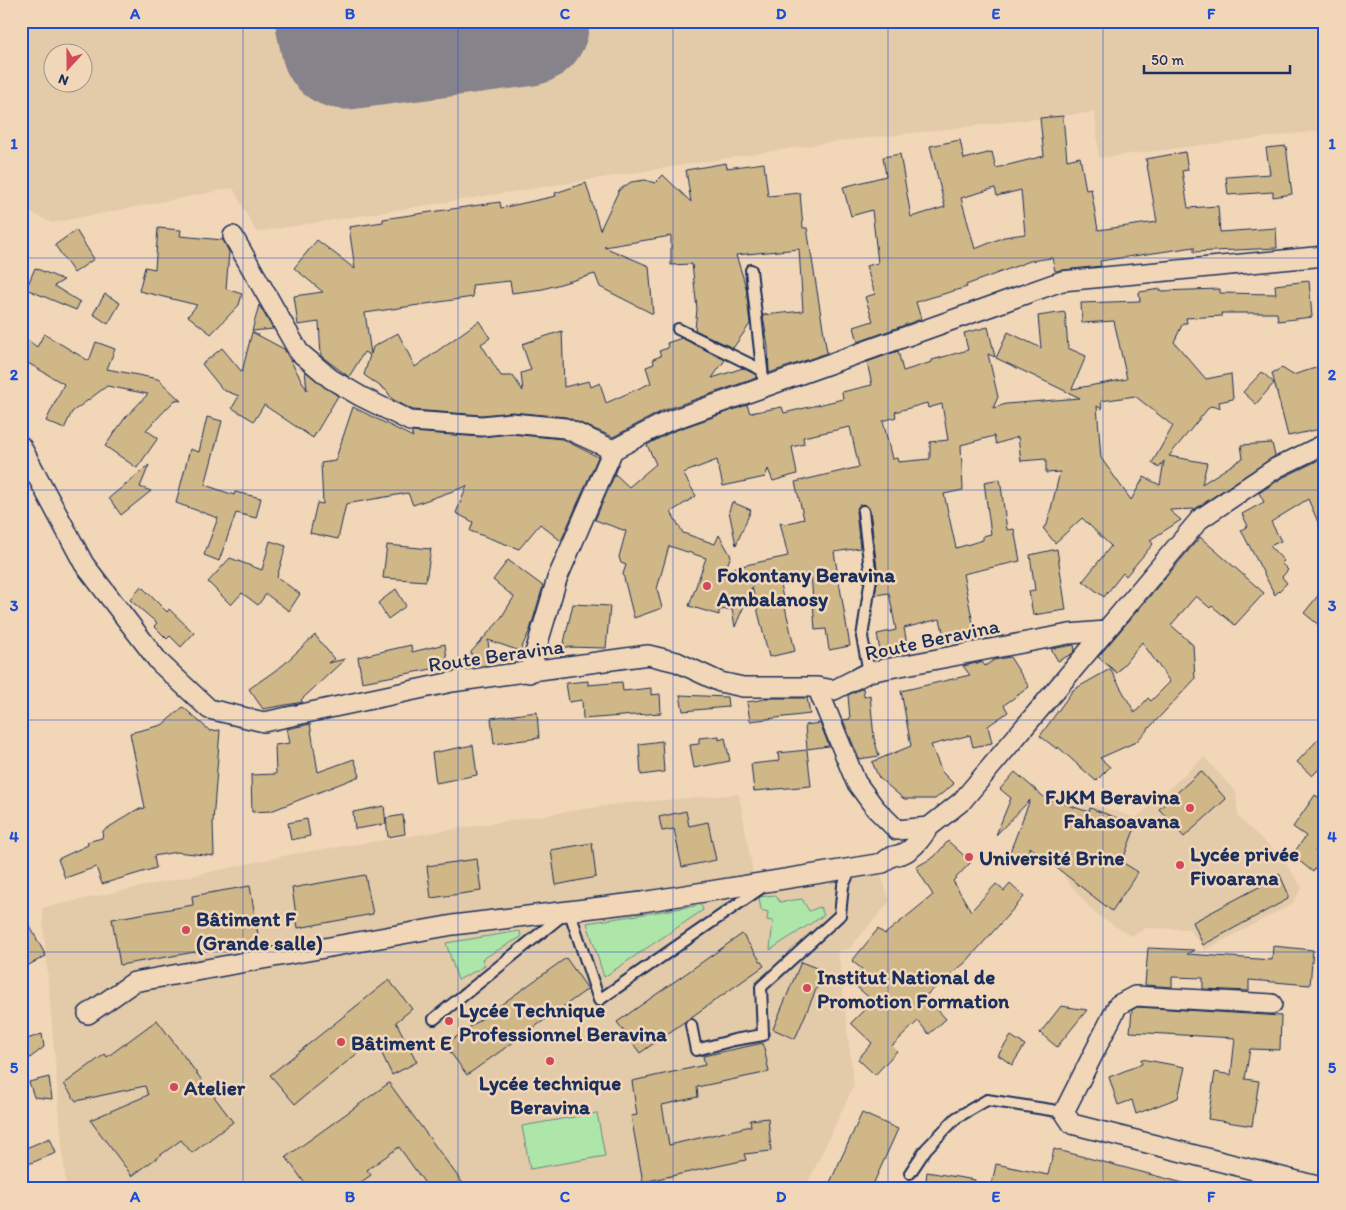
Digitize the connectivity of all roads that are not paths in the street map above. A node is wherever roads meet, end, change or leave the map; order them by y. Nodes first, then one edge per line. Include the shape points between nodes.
1 (233, 236) dead end
2 (1325, 256) edge
3 (751, 270) dead end
4 (678, 330) dead end
5 (763, 379) junction
6 (1325, 444) edge
7 (21, 446) edge
8 (613, 450) junction
9 (863, 510) dead end
10 (1105, 631) junction
11 (869, 672) junction
12 (529, 673) junction
13 (817, 687) junction
14 (930, 827) junction
15 (851, 868) junction
16 (769, 882) junction
17 (569, 910) junction
18 (1272, 1004) dead end
19 (88, 1014) dead end
20 (434, 1019) dead end
21 (691, 1025) dead end
22 (1064, 1112) junction
23 (910, 1173) dead end
24 (1325, 1188) edge

1 - 8 street via 300,352 330,379 360,396 410,421 482,426 511,423 565,428
2 - 5 street via 1062,281
3 - 5 lane
4 - 5 lane
5 - 8 street via 666,422
6 - 10 street via 1276,468 1200,519
7 - 12 street, Route Beravina via 84,564 159,662 209,709 264,722 452,682
8 - 12 street via 557,579
9 - 11 lane via 872,578 862,637
10 - 11 street, Route Beravina via 1069,634
10 - 14 street via 962,801
11 - 13 street, Route Beravina via 834,690
12 - 13 street, Route Beravina via 648,656 677,662 720,682 743,687
13 - 14 street via 856,782 875,808 898,830
14 - 15 street via 904,853 891,855 883,863
15 - 16 street
15 - 21 lane via 843,886 840,915 761,987 763,1035 696,1050
16 - 17 street
16 - 17 lane via 599,1000
17 - 19 street via 453,925 134,982
17 - 20 lane
18 - 22 street via 1135,996 1118,1005
22 - 23 lane via 987,1100 956,1118 926,1149
22 - 24 street via 1072,1124

